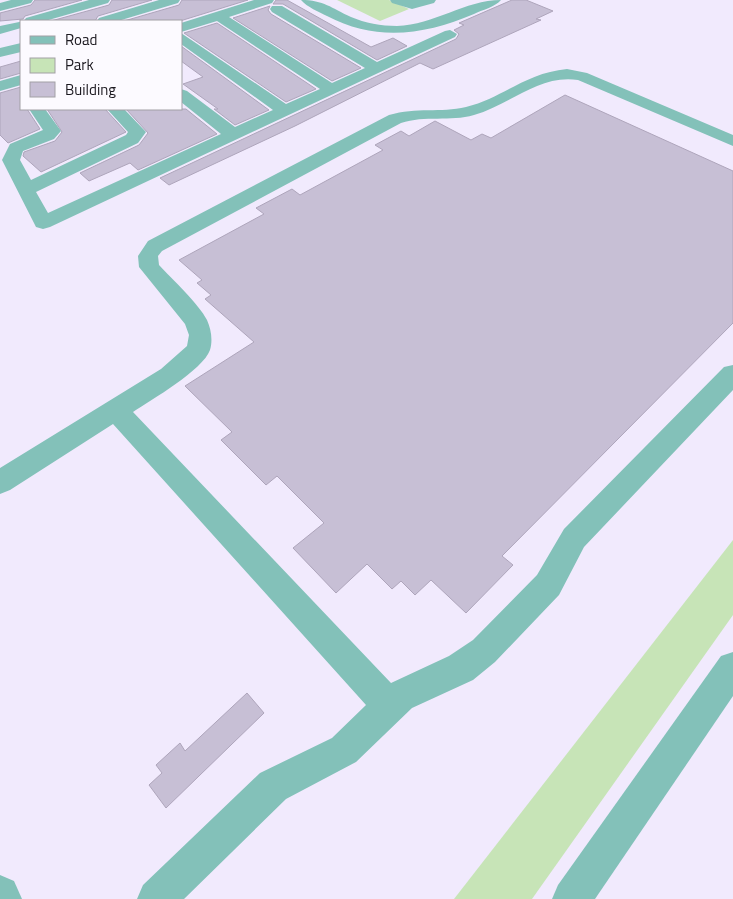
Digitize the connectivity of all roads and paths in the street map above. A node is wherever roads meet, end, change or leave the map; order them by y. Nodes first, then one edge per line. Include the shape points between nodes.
1 (26, 0) edge
2 (103, 0) edge
3 (173, 0) edge
4 (308, 0) edge
5 (397, 0) edge
6 (429, 0) edge
7 (494, 0) edge
8 (268, 6) edge
9 (0, 7) edge
10 (219, 16) junction
11 (34, 20) edge
12 (107, 20) edge
13 (20, 24) edge
14 (259, 27) dead end
15 (182, 28) edge
16 (0, 30) edge
17 (244, 32) junction
18 (450, 34) dead end
19 (182, 38) edge
20 (20, 47) edge
21 (0, 53) edge
22 (375, 67) junction
23 (20, 82) edge
24 (0, 86) edge
25 (331, 89) junction
26 (182, 95) edge
27 (38, 110) edge
28 (116, 110) edge
29 (284, 110) junction
30 (234, 135) junction
31 (733, 141) edge
32 (27, 189) junction
33 (733, 374) edge
34 (116, 410) junction
35 (0, 482) edge
36 (733, 668) edge
37 (389, 705) junction
38 (0, 895) edge
39 (2, 899) edge
40 (157, 899) edge
41 (572, 899) edge

1 - 9 street
2 - 11 street
3 - 12 street
4 - 7 street via 358,25 386,30 438,25
5 - 6 street via 412,5
8 - 10 street
8 - 22 street
10 - 15 street
10 - 17 street
13 - 16 street
14 - 17 street
17 - 25 street
18 - 22 street
19 - 29 street
20 - 21 street
22 - 25 street
23 - 24 street
25 - 29 street
26 - 30 street
27 - 32 street via 52,131 16,148 11,160
28 - 32 street via 138,132 132,139
29 - 30 street
30 - 32 street via 44,223
31 - 34 street via 582,76 570,74 535,80 467,112 415,113 395,119 161,242 151,251 149,267 196,321 200,342 192,357 182,366
33 - 37 street via 574,538 548,585 484,651 461,668 400,696
34 - 35 street
34 - 37 street
36 - 41 street
37 - 40 street via 344,750 273,786
38 - 39 street

